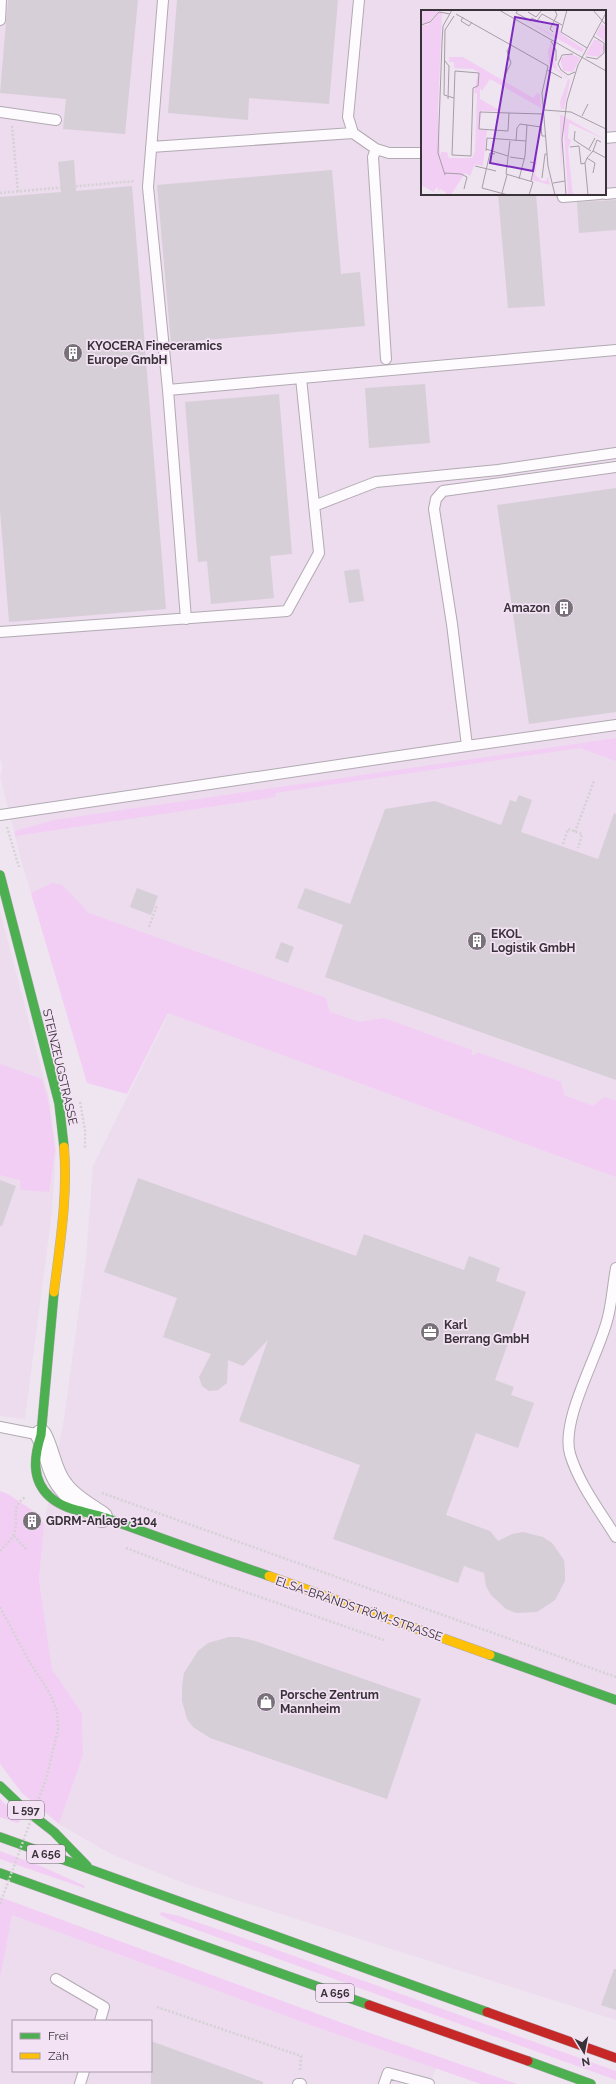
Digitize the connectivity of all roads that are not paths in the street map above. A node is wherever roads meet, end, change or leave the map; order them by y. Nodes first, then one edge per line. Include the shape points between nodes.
1 (1, 0) edge
2 (163, 0) edge
3 (359, 0) edge
4 (0, 20) edge
5 (0, 112) edge
6 (56, 120) dead end
7 (353, 133) junction
8 (616, 137) edge
9 (606, 138) edge
10 (151, 147) junction
11 (376, 149) junction
12 (421, 153) edge
13 (616, 192) edge
14 (606, 194) edge
15 (562, 195) edge
16 (591, 195) edge
17 (616, 350) edge
18 (386, 359) dead end
19 (301, 378) junction
20 (168, 390) junction
21 (616, 453) edge
22 (616, 467) edge
23 (314, 506) junction
24 (186, 619) junction
25 (0, 632) edge
26 (616, 725) edge
27 (467, 746) junction
28 (0, 814) edge
29 (0, 875) edge
30 (616, 1268) edge
31 (0, 1427) edge
32 (41, 1435) junction
33 (102, 1517) joint
34 (616, 1537) edge
35 (615, 1689) edge
36 (614, 1699) edge
37 (0, 1786) edge
38 (0, 1837) edge
39 (91, 1870) junction
40 (0, 1874) edge
41 (56, 1979) dead end
42 (100, 2020) edge
43 (616, 2058) edge
44 (84, 2072) edge
45 (80, 2084) edge
46 (384, 2084) edge
47 (429, 2084) edge
48 (591, 2084) edge

1 - 4 lane
2 - 10 lane
3 - 7 lane via 348,117
5 - 6 lane
7 - 10 lane
7 - 11 lane
8 - 9 lane
10 - 20 lane via 148,180
11 - 12 lane via 389,153
11 - 18 lane via 373,157
13 - 14 lane
15 - 16 lane via 563,198
17 - 19 lane
19 - 20 lane
19 - 23 lane
20 - 24 lane
21 - 23 lane via 498,470 376,482
22 - 27 lane via 443,491 436,499 434,509
23 - 24 lane via 318,553 287,611
24 - 25 lane
26 - 27 lane
27 - 28 lane
29 - 32 main road, STEINZEUGSTRASSE via 57,1096 66,1175
30 - 34 lane via 608,1318 574,1412 568,1441 578,1474
31 - 32 lane
32 - 33 street, ELSA-BRÄNDSTRÖM-STRASSE via 63,1486
33 - 36 main road, ELSA-BRÄNDSTRÖM-STRASSE
35 - 36 lane
37 - 39 main road, L 597 via 54,1832
38 - 39 main road, A 656
39 - 43 main road, A 656
40 - 48 main road, A 656
41 - 42 lane via 104,2007
44 - 45 lane
46 - 47 lane via 388,2073

